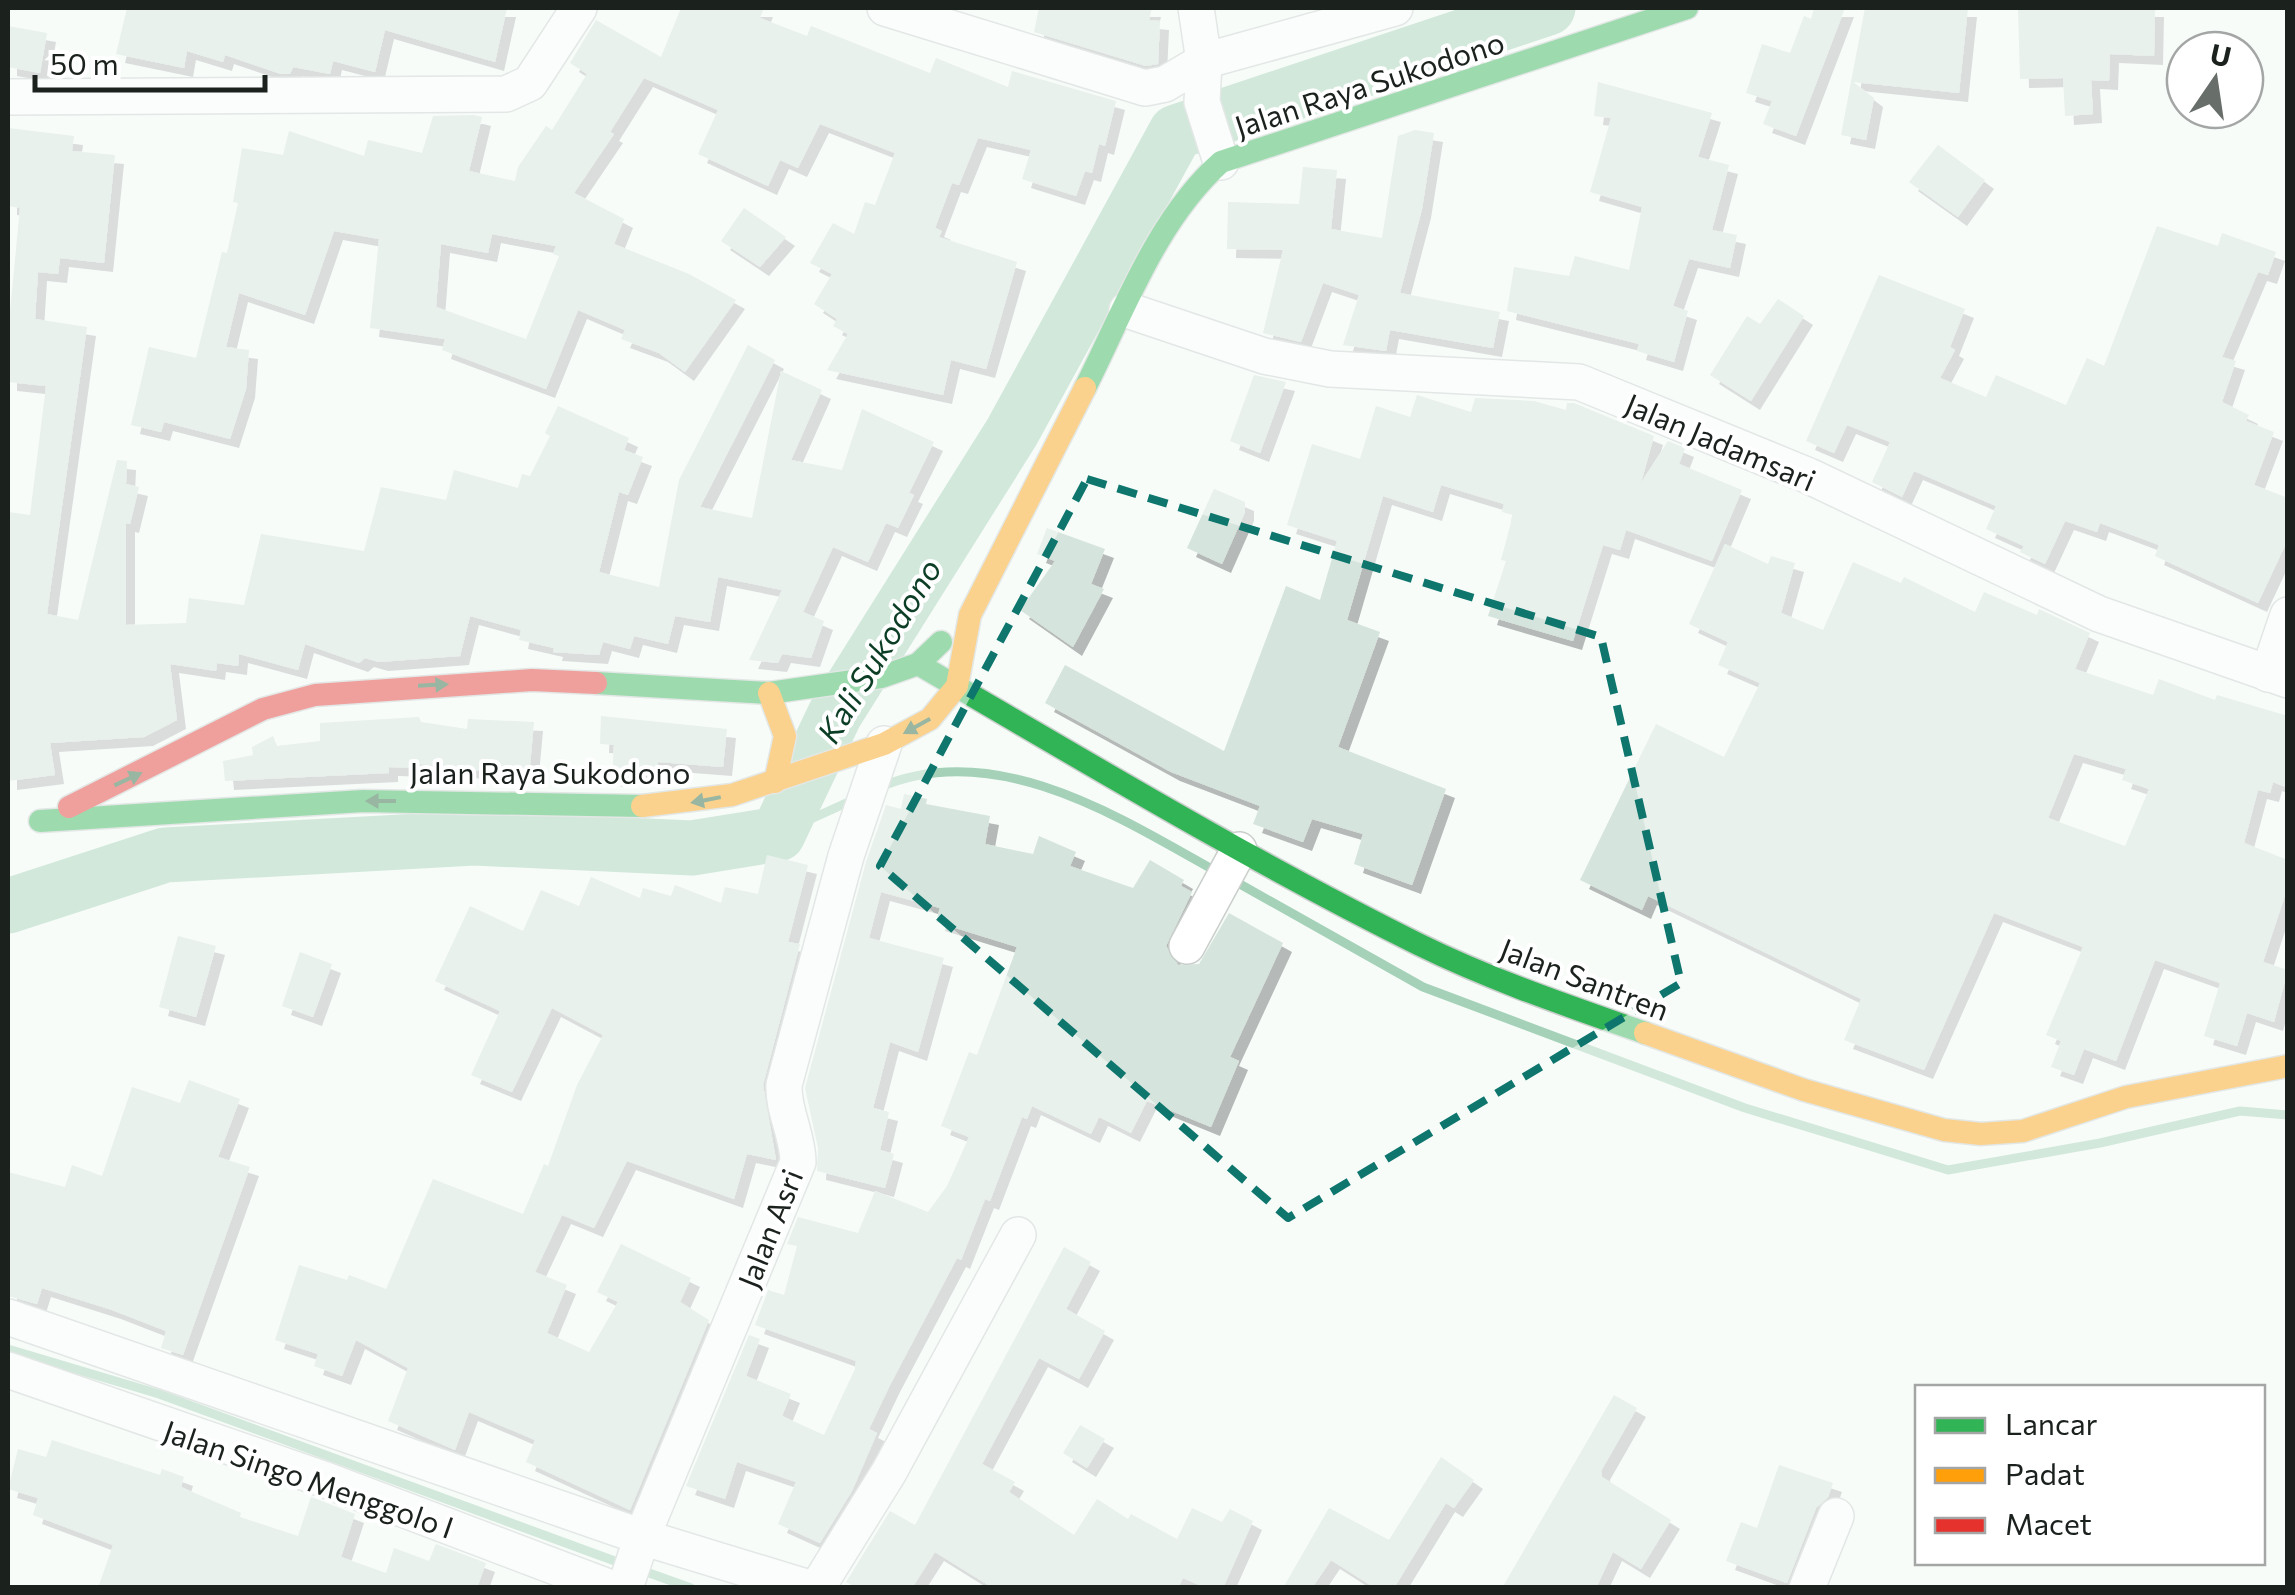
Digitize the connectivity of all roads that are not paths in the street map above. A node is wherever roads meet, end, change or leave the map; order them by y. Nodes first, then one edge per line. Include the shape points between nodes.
1 (578, 8) edge
2 (885, 8) edge
3 (1196, 8) edge
4 (1395, 8) edge
5 (1686, 8) edge
6 (1204, 62) junction
7 (8, 97) edge
8 (1219, 153) junction
9 (1127, 310) junction
10 (970, 615) junction
11 (2288, 615) edge
12 (918, 664) junction
13 (2278, 677) edge
14 (957, 686) junction
15 (778, 692) junction
16 (194, 745) junction
17 (870, 769) junction
18 (775, 782) junction
19 (194, 792) junction
20 (1230, 867) junction
21 (1187, 946) dead end
22 (2288, 1066) edge
23 (1018, 1236) dead end
24 (8, 1317) edge
25 (8, 1370) edge
26 (1836, 1516) dead end
27 (640, 1543) junction
28 (621, 1587) edge
29 (809, 1588) edge
30 (816, 1588) edge
31 (1807, 1588) edge

1 - 7 street via 530,83 506,94
2 - 6 street via 1145,88
3 - 6 street
4 - 6 street
5 - 8 main road, Jalan Raya Sukodono via 1515,68
6 - 8 street via 1202,102
8 - 9 main road, Jalan Raya Sukodono via 1169,222
9 - 10 main road, Jalan Raya Sukodono
9 - 13 street, Jalan Jadamsari via 1264,356 1330,369 1579,382 1809,476 2100,614
10 - 12 main road, Jalan Raya Sukodono
10 - 14 main road, Jalan Raya Sukodono
11 - 13 street
12 - 14 main road, Jalan Santren
12 - 15 main road, Jalan Raya Sukodono via 881,677
14 -> 17 main road, Jalan Raya Sukodono via 930,720
14 - 20 main road, Jalan Santren
16 -> 15 main road, Jalan Raya Sukodono via 263,709 315,695 402,686 532,680
15 - 18 main road via 787,735
16 - 19 main road
19 -> 16 main road, Jalan Raya Sukodono via 32,823
17 - 18 main road, Jalan Raya Sukodono via 799,772
17 - 27 street, Jalan Asri via 784,1085 798,1162
18 -> 19 main road, Jalan Raya Sukodono via 690,804 632,806
20 - 21 street
20 - 22 main road, Jalan Santren via 1523,990 1804,1090 1944,1130 2023,1131 2126,1097
23 - 30 street via 890,1472
24 - 27 street
25 - 28 street, Jalan Singo Menggolo I
26 - 31 street
27 - 28 street, Jalan Asri
27 - 29 street

